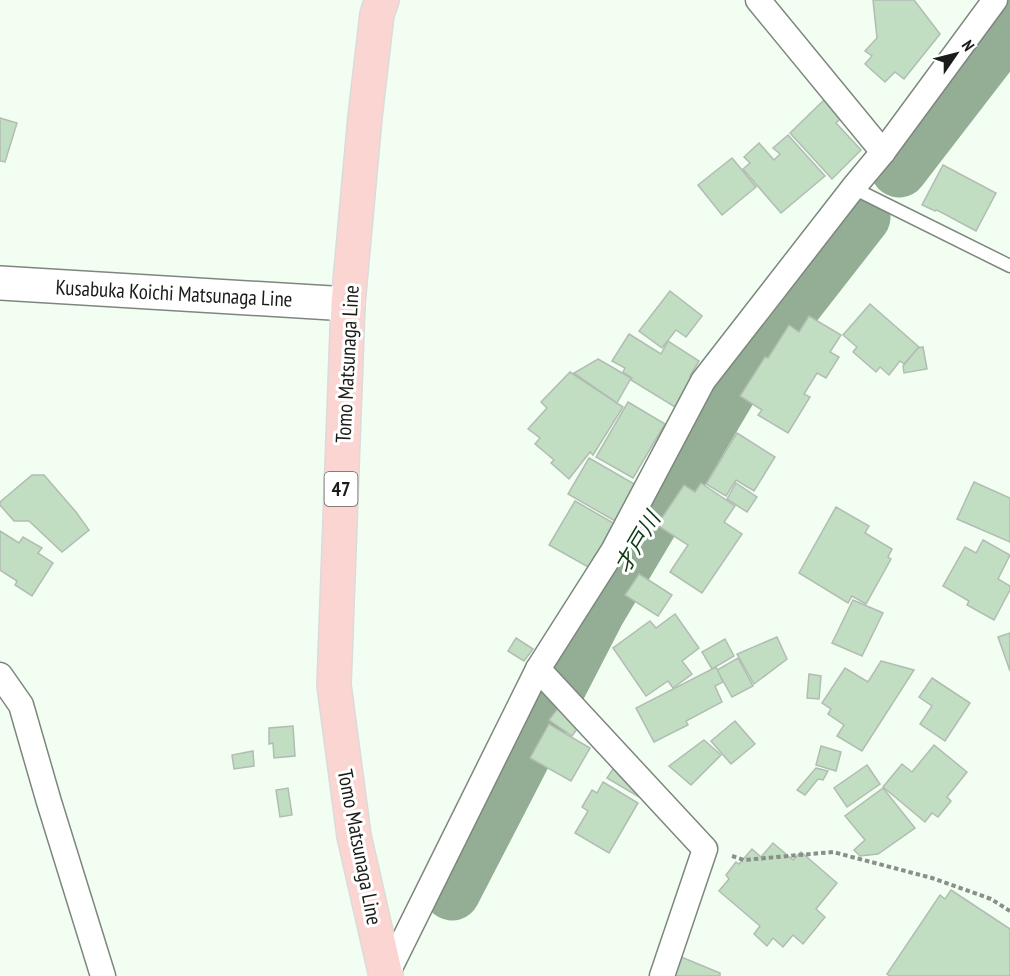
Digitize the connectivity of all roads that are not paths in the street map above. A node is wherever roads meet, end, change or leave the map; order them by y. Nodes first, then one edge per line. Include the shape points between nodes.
1 (382, 0) edge
2 (758, 0) edge
3 (995, 0) edge
4 (883, 152) junction
5 (853, 188) junction
6 (1010, 267) edge
7 (0, 283) edge
8 (348, 304) junction
9 (537, 669) junction
10 (0, 675) edge
11 (103, 976) edge
12 (386, 976) edge
13 (662, 976) edge

1 - 8 main road, Tomo Matsunaga Line / 47 via 365,117
2 - 4 street
3 - 4 street
4 - 5 street
5 - 6 lane
5 - 9 street via 704,381 613,551
7 - 8 main road, Kusabuka Koichi Matsunaga Line
8 - 12 main road, Tomo Matsunaga Line / 47 via 334,684 354,836
9 - 12 street
9 - 13 street via 705,849
10 - 11 street via 21,705

